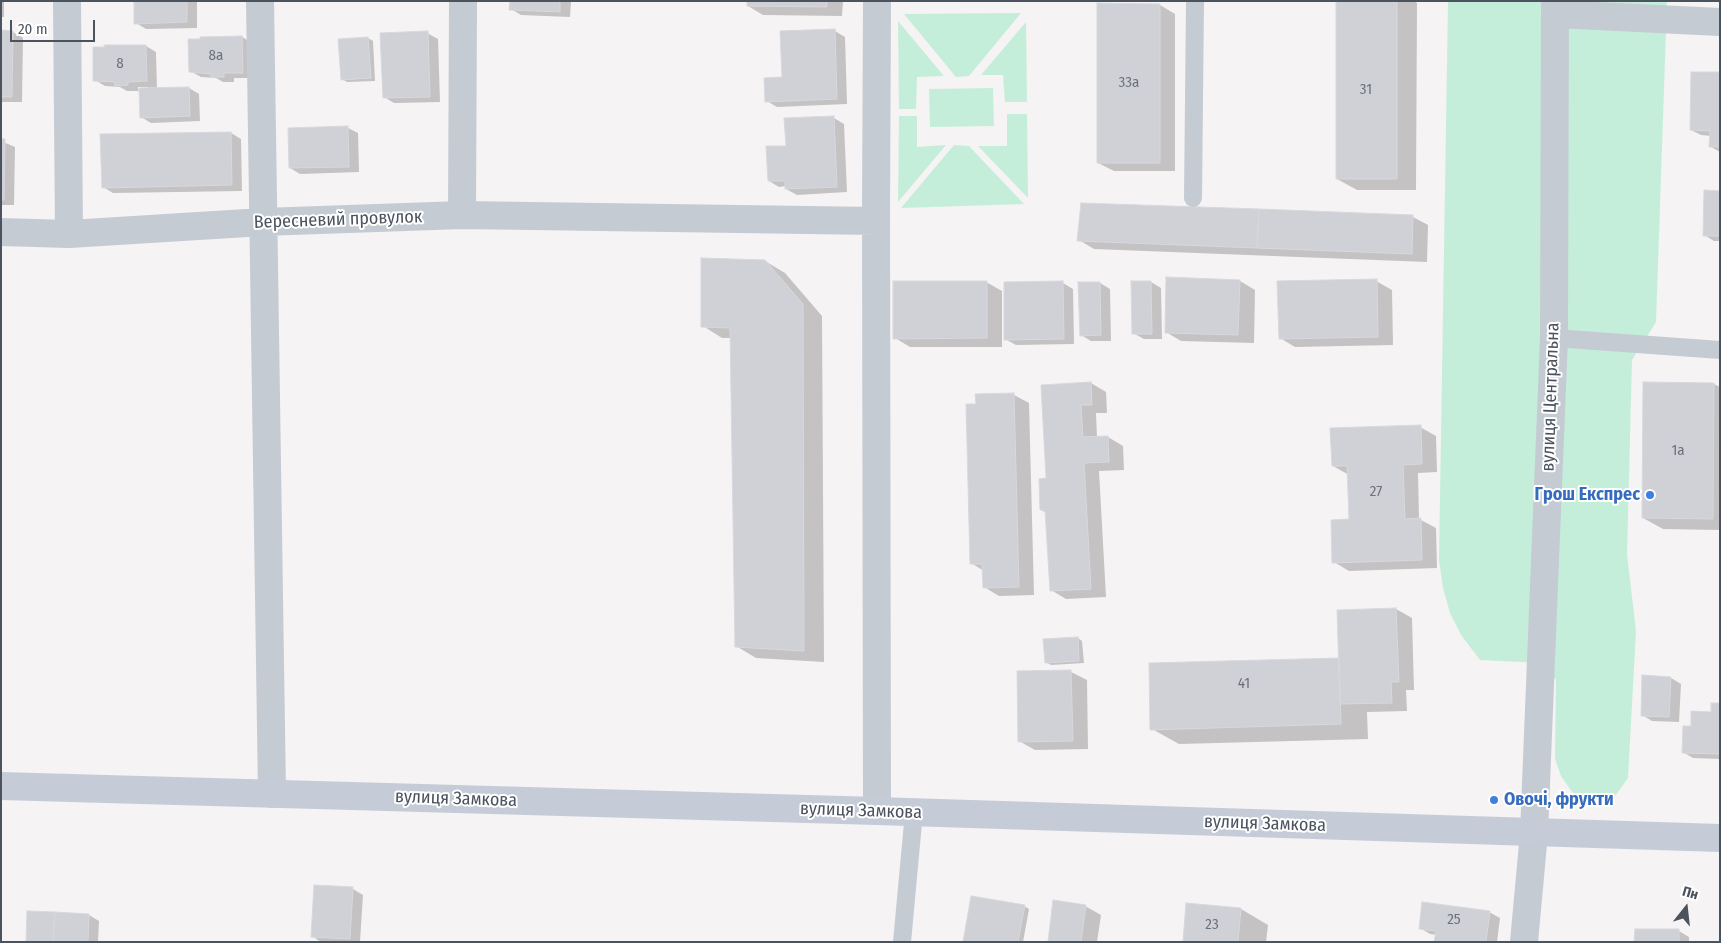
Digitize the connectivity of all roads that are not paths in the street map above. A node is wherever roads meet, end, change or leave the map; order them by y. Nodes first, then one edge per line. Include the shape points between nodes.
1 (67, 1) edge
2 (260, 1) edge
3 (464, 1) edge
4 (878, 1) edge
5 (1196, 1) edge
6 (1555, 8) edge
7 (1720, 22) edge
8 (1193, 198) dead end
9 (462, 215) junction
10 (876, 221) junction
11 (263, 222) junction
12 (1, 232) edge
13 (69, 234) junction
14 (1554, 338) junction
15 (1720, 350) edge
16 (1, 786) edge
17 (272, 794) junction
18 (877, 811) junction
19 (914, 812) junction
20 (1534, 833) junction
21 (1720, 838) edge
22 (902, 942) edge
23 (1524, 942) edge

1 - 13 street
2 - 11 street
3 - 9 street
4 - 10 street
5 - 8 lane
6 - 7 street
6 - 14 street, вулиця Центральна
9 - 10 street, Вересневий провулок
9 - 11 street, Вересневий провулок
10 - 18 street
11 - 13 street, Вересневий провулок
11 - 17 street
12 - 13 street, Вересневий провулок
14 - 15 lane
14 - 20 street, вулиця Центральна
16 - 17 street, вулиця Замкова
17 - 18 street, вулиця Замкова
18 - 19 street, вулиця Замкова
19 - 20 street, вулиця Замкова
19 - 22 lane
20 - 21 street, вулиця Замкова
20 - 23 street, вулиця Центральна

